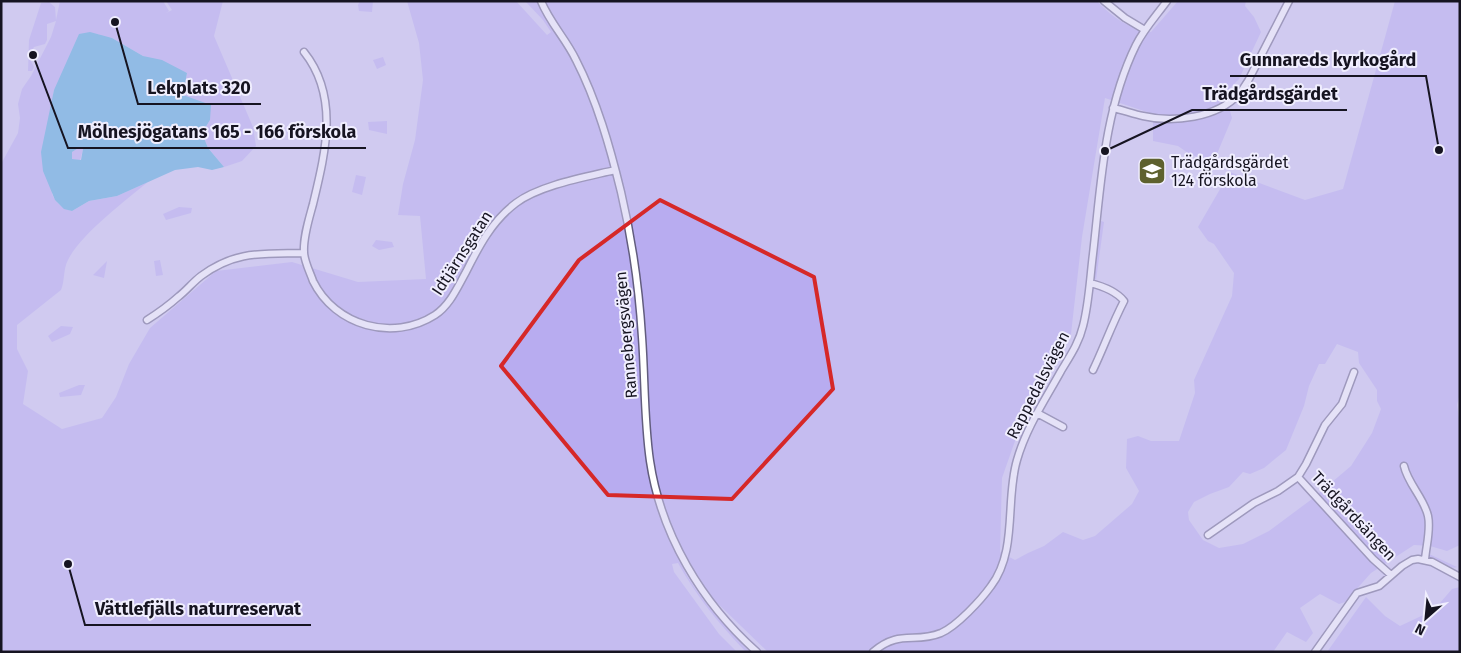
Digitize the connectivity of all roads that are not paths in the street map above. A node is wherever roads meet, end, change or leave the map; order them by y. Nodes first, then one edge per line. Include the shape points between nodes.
1 (541, 1) edge
2 (1104, 1) edge
3 (1166, 1) edge
4 (1289, 1) edge
5 (1145, 30) junction
6 (304, 52) dead end
7 (1113, 108) junction
8 (615, 170) junction
9 (304, 254) junction
10 (1090, 283) junction
11 (147, 320) dead end
12 (1093, 370) dead end
13 (1354, 372) dead end
14 (1037, 413) junction
15 (1063, 427) dead end
16 (1404, 466) dead end
17 (1298, 477) junction
18 (1208, 535) dead end
19 (1425, 560) junction
20 (1391, 575) junction
21 (1459, 576) edge
22 (758, 652) edge
23 (873, 652) edge
24 (1315, 652) edge

1 - 8 street, Rannebergsvägen via 588,84
2 - 5 street
3 - 5 street, Rappedalsvägen
4 - 7 street via 1248,80 1232,100 1200,115 1173,119
5 - 7 street, Rappedalsvägen via 1128,63
6 - 9 street, Idtjärnsgatan via 321,86 327,126
7 - 10 street, Rappedalsvägen
8 - 9 street, Idtjärnsgatan via 526,195 492,224 447,304 435,315 401,328 366,326 335,309 317,288
8 - 22 street, Rannebergsvägen via 636,270 647,437 662,510 686,564 706,596
9 - 11 street via 252,254 226,261 199,278
10 - 12 street via 1108,289 1124,301
10 - 14 street, Rappedalsvägen via 1080,336
13 - 17 street, Trädgårdsängen via 1342,404 1325,425
14 - 15 street
14 - 23 street, Rappedalsvägen via 1017,460 1012,480 1006,552 991,586 953,626 942,633 899,638
16 - 19 street via 1428,517
17 - 18 street, Trädgårdsängen
17 - 20 street, Trädgårdsängen via 1373,560
19 - 20 street via 1412,560
19 - 21 street
20 - 24 street via 1374,588 1357,593

